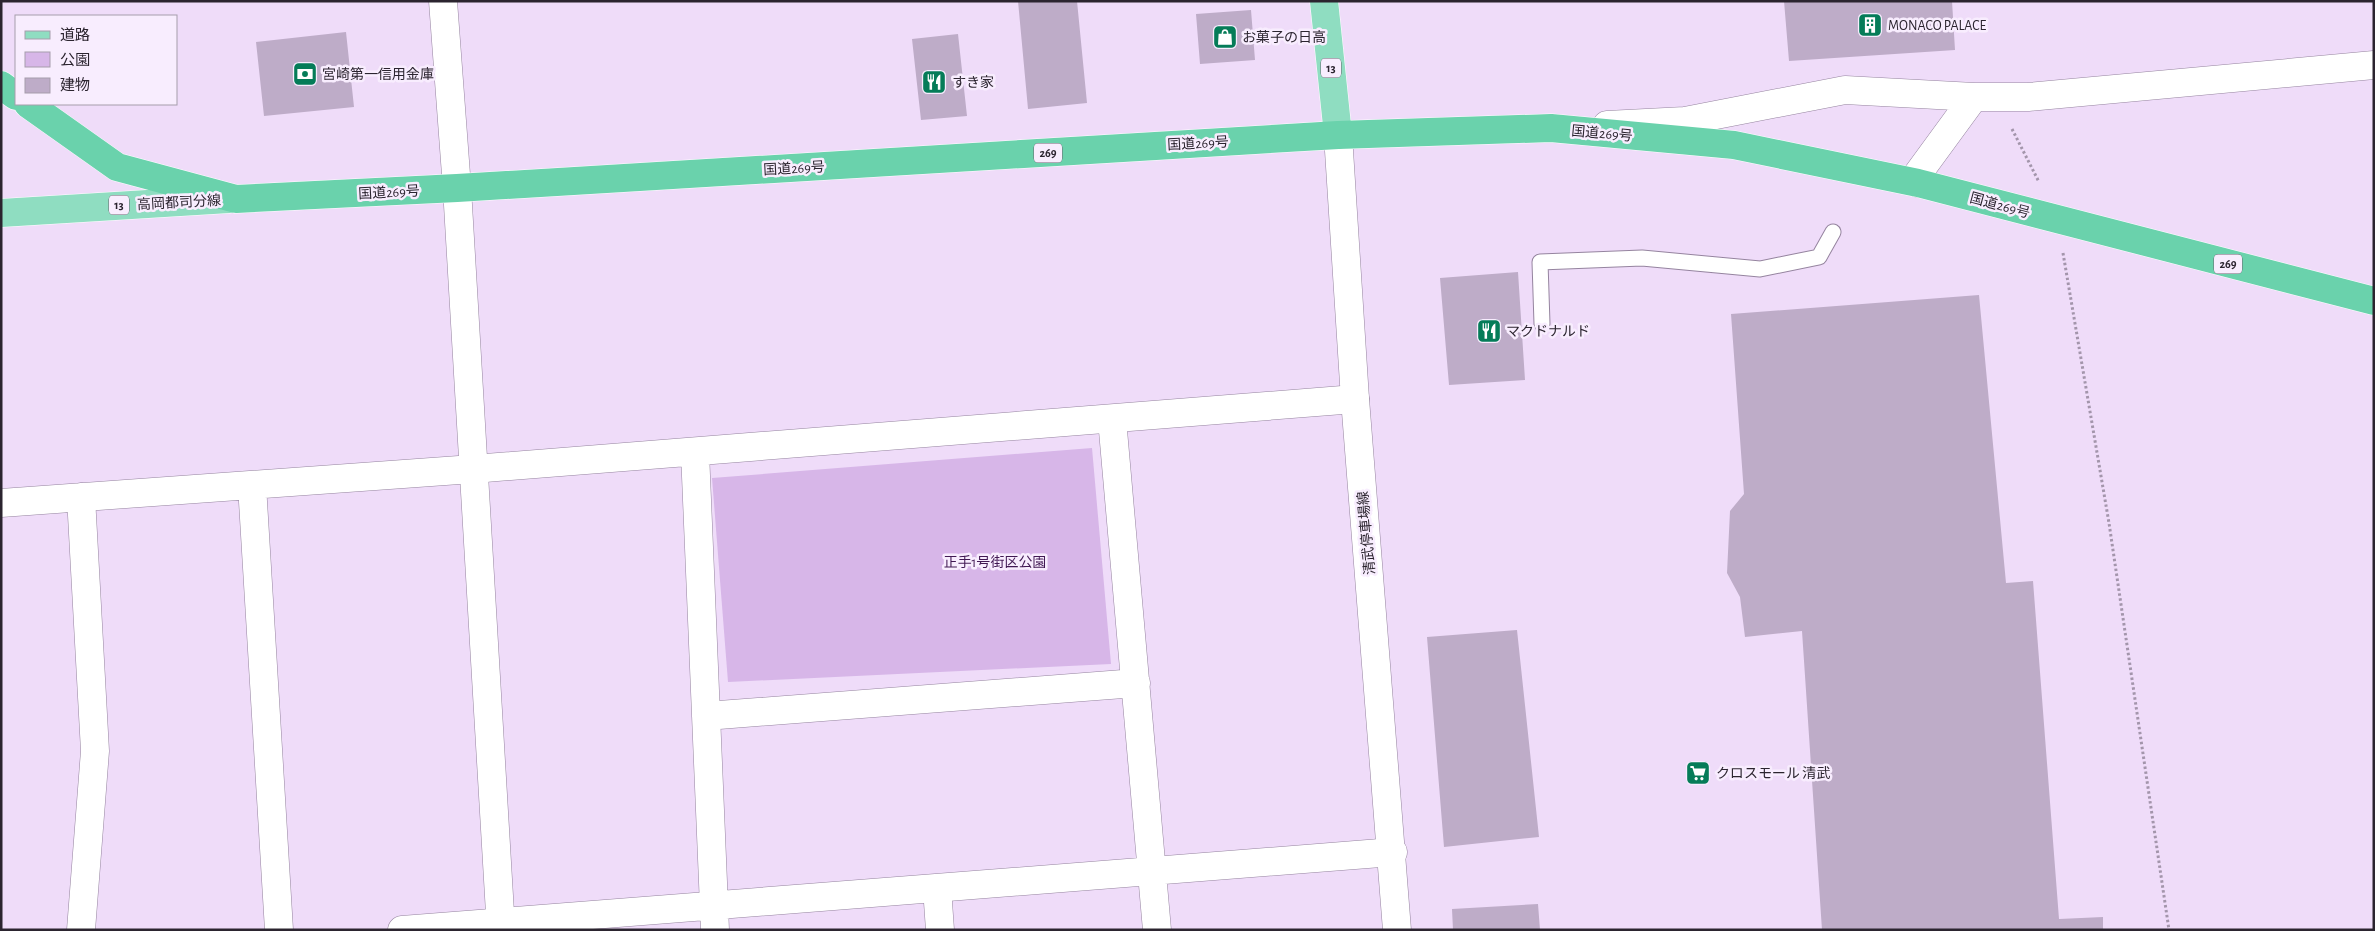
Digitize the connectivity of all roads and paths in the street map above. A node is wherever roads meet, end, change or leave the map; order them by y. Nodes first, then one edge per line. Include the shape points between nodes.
1 (444, 1) edge
2 (1324, 1) edge
3 (2374, 65) edge
4 (1, 85) edge
5 (15, 95) edge
6 (1985, 97) junction
7 (29, 105) edge
8 (1551, 128) junction
9 (1338, 135) junction
10 (1918, 183) junction
11 (457, 188) junction
12 (236, 199) junction
13 (1, 212) edge
14 (2070, 223) junction
15 (1833, 232) dead end
16 (2374, 302) edge
17 (1542, 324) dead end
18 (1355, 399) junction
19 (1112, 419) junction
20 (695, 452) junction
21 (473, 469) junction
22 (252, 485) junction
23 (81, 497) junction
24 (1, 503) edge
25 (1136, 683) junction
26 (706, 716) junction
27 (1393, 852) junction
28 (1152, 871) junction
29 (937, 888) junction
30 (714, 918) edge
31 (500, 926) edge
32 (81, 930) edge
33 (279, 930) edge
34 (402, 930) edge
35 (940, 930) edge
36 (1157, 930) edge
37 (1398, 930) edge
38 (2169, 930) edge

1 - 11 street
2 - 9 main road, 13
3 - 6 street via 2028,97
4 - 5 highway
6 - 8 street via 1845,90 1685,120
6 - 10 street via 1914,179
6 - 14 path
7 - 12 highway, 国道269号 / 269 via 117,167
8 - 9 highway, 国道269号 / 269
8 - 10 highway, 国道269号 / 269 via 1734,145
9 - 11 highway, 国道269号 / 269
9 - 18 street, 清武停車場線
10 - 14 highway, 国道269号 / 269
11 - 12 highway, 国道269号 / 269
11 - 21 street
12 - 13 main road, 高岡都司分線 / 13
14 - 16 highway, 国道269号 / 269
14 - 38 path
15 - 17 lane via 1819,257 1760,269 1642,258 1540,262
18 - 19 street
18 - 27 street, 清武停車場線
19 - 20 street
19 - 25 street
20 - 21 street
20 - 26 street
21 - 22 street
21 - 31 street
22 - 23 street
22 - 33 street
23 - 24 street
23 - 32 street via 95,751
25 - 26 street
25 - 28 street
26 - 30 street
27 - 28 street
27 - 37 street, 清武停車場線
28 - 29 street
28 - 36 street
29 - 30 street
29 - 35 street
30 - 31 street
31 - 34 street

